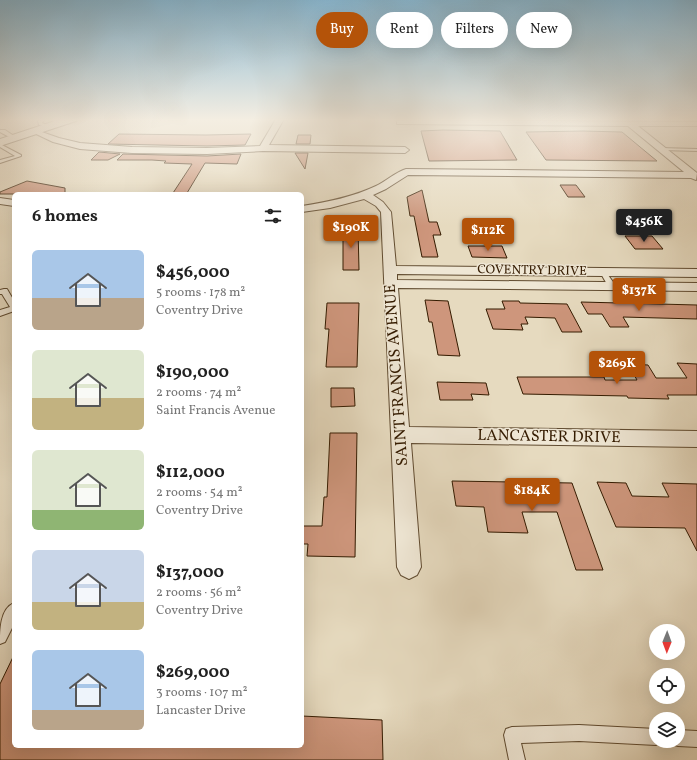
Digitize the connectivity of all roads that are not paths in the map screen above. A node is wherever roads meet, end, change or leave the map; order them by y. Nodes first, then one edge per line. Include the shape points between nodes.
1 (17, 154) edge
2 (354, 154) edge
3 (669, 154) edge
4 (405, 158) junction
5 (0, 162) edge
6 (695, 176) edge
7 (365, 195) junction
8 (0, 200) edge
9 (12, 203) edge
10 (304, 209) edge
11 (603, 272) junction
12 (697, 273) edge
13 (390, 277) junction
14 (612, 286) junction
15 (697, 287) edge
16 (0, 292) edge
17 (12, 304) edge
18 (12, 308) edge
19 (0, 314) edge
20 (401, 435) junction
21 (697, 439) edge
22 (409, 567) dead end
23 (12, 614) edge
24 (0, 637) edge
25 (649, 737) edge
26 (685, 738) edge
27 (697, 739) edge
28 (517, 760) edge

1 - 5 lane via 19,156
2 - 4 street
3 - 6 street
4 - 6 street
4 - 7 street via 390,183
7 - 10 street
7 - 13 street, SAINT FRANCIS AVENUE via 383,206 386,212
8 - 9 street
11 - 12 street, COVENTRY DRIVE
11 - 13 street, COVENTRY DRIVE
11 - 14 lane
13 - 14 street, COVENTRY DRIVE
13 - 20 street, SAINT FRANCIS AVENUE
14 - 15 street, COVENTRY DRIVE
16 - 17 lane via 4,291
18 - 19 lane
20 - 21 street, LANCASTER DRIVE
20 - 22 street, SAINT FRANCIS AVENUE
23 - 24 lane
25 - 28 lane via 579,733 512,735
26 - 27 lane

